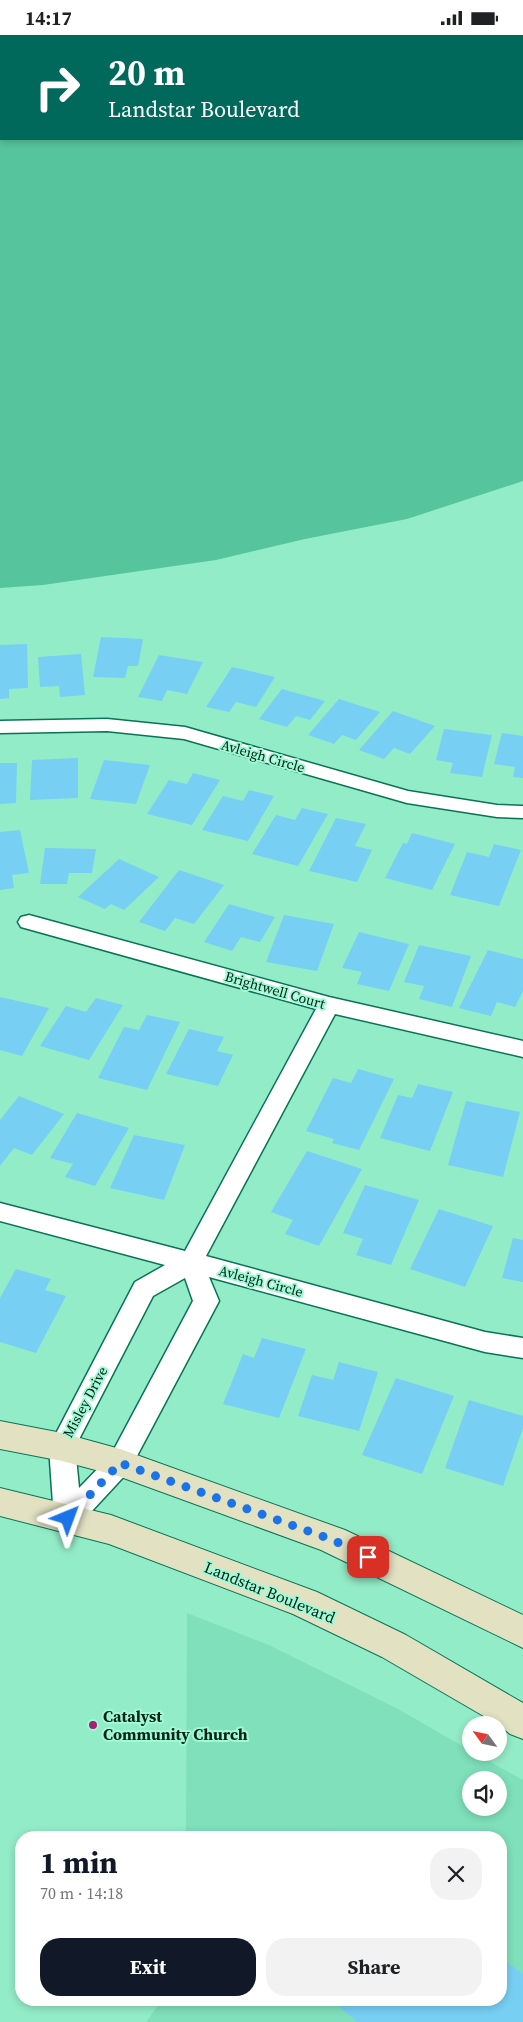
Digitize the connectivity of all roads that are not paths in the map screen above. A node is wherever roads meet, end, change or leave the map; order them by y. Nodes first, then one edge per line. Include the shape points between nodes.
1 (0, 727) edge
2 (523, 812) edge
3 (30, 922) dead end
4 (329, 1005) junction
5 (523, 1049) edge
6 (0, 1212) edge
7 (192, 1262) junction
8 (523, 1349) edge
9 (0, 1435) edge
10 (62, 1447) junction
11 (120, 1463) junction
12 (0, 1503) edge
13 (68, 1518) junction
14 (523, 1631) edge
15 (523, 1722) edge

1 - 2 street, Avleigh Circle via 107,725 185,733 407,797
3 - 4 street, Brightwell Court
4 - 5 street, Brightwell Court
4 - 7 street
6 - 7 street, Avleigh Circle
7 - 8 street, Avleigh Circle via 485,1342
7 - 10 street, Misley Drive via 144,1289
7 - 11 street via 206,1301
9 - 10 main road
10 - 11 main road
10 - 13 street, Misley Drive
11 - 13 street
11 - 14 main road via 333,1540
12 - 13 main road, Landstar Boulevard
13 - 15 main road, Landstar Boulevard via 111,1530 305,1603 402,1650

